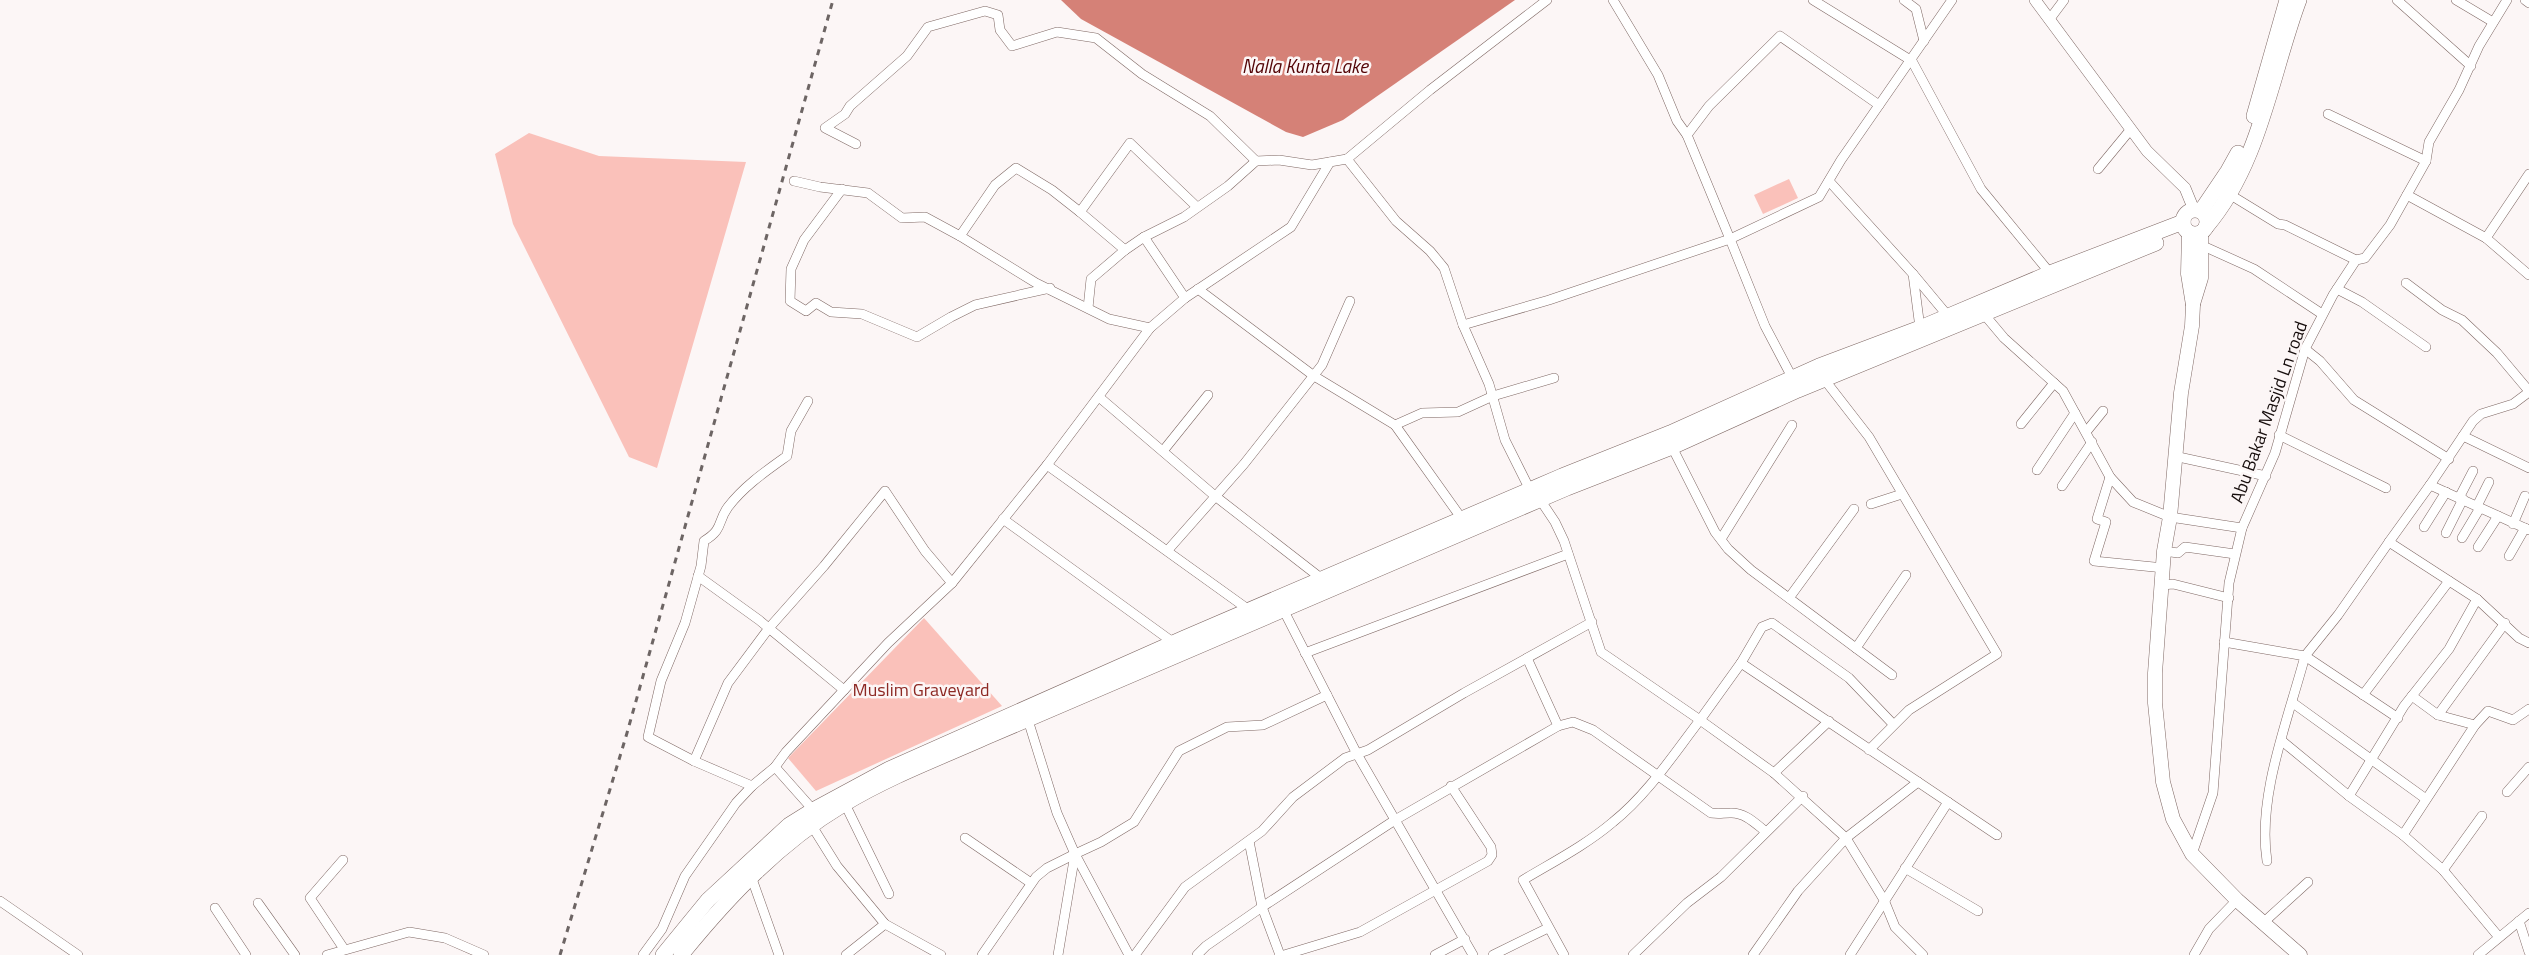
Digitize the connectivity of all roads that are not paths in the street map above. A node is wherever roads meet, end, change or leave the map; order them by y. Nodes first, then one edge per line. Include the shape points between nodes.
1 (1547, 0) edge
2 (1613, 0) edge
3 (1814, 0) edge
4 (1904, 0) edge
5 (1952, 0) edge
6 (2035, 0) edge
7 (2064, 0) edge
8 (2287, 0) edge
9 (2299, 0) edge
10 (2397, 0) edge
11 (2456, 0) edge
12 (2507, 0) edge
13 (2525, 0) edge
14 (2529, 3) edge
15 (2473, 4) edge
16 (2049, 20) junction
17 (2493, 22) junction
18 (1924, 41) junction
19 (1912, 61) junction
20 (2471, 66) junction
21 (1879, 105) junction
22 (2328, 114) dead end
23 (2131, 129) junction
24 (1687, 135) junction
25 (856, 144) dead end
26 (1347, 159) junction
27 (1256, 161) junction
28 (2426, 161) junction
29 (1330, 162) junction
30 (2098, 169) dead end
31 (2529, 174) edge
32 (1829, 181) junction
33 (794, 182) dead end
34 (842, 189) junction
35 (2229, 194) junction
36 (2407, 195) junction
37 (1197, 207) junction
38 (2198, 210) junction
39 (1080, 212) junction
40 (2195, 231) junction
41 (960, 236) junction
42 (1144, 238) junction
43 (2486, 238) junction
44 (1730, 239) junction
45 (1125, 250) junction
46 (2356, 260) junction
47 (2050, 273) junction
48 (1913, 274) junction
49 (2529, 275) edge
50 (2406, 283) dead end
51 (1050, 288) junction
52 (2337, 289) junction
53 (1198, 290) junction
54 (1184, 298) junction
55 (1350, 301) dead end
56 (1088, 308) junction
57 (1984, 313) junction
58 (2322, 314) junction
59 (1948, 316) junction
60 (1463, 325) junction
61 (1150, 328) junction
62 (1920, 328) junction
63 (2426, 347) dead end
64 (2304, 349) junction
65 (1314, 376) junction
66 (1554, 378) dead end
67 (1824, 380) junction
68 (1796, 384) junction
69 (2054, 384) junction
70 (2529, 392) edge
71 (1208, 395) dead end
72 (1493, 396) junction
73 (1099, 397) junction
74 (808, 401) dead end
75 (2525, 401) edge
76 (2103, 411) dead end
77 (2075, 413) junction
78 (2021, 424) dead end
79 (1395, 425) junction
80 (1792, 425) dead end
81 (2086, 432) junction
82 (2279, 435) junction
83 (2463, 436) junction
84 (2092, 442) junction
85 (1672, 447) junction
86 (1162, 451) junction
87 (2174, 456) junction
88 (2449, 459) junction
89 (1047, 465) junction
90 (2529, 468) edge
91 (2036, 470) dead end
92 (2473, 471) dead end
93 (2266, 476) junction
94 (2110, 478) junction
95 (2489, 482) dead end
96 (2062, 486) dead end
97 (2430, 486) junction
98 (2386, 488) dead end
99 (2446, 492) junction
100 (1902, 494) junction
101 (1535, 495) junction
102 (1215, 496) junction
103 (2525, 496) dead end
104 (2461, 499) junction
105 (1871, 504) dead end
106 (2478, 507) junction
107 (1854, 509) dead end
108 (2498, 516) junction
109 (2170, 517) junction
110 (1003, 519) junction
111 (1462, 519) junction
112 (2513, 524) junction
113 (2424, 527) dead end
114 (2242, 528) junction
115 (2527, 529) edge
116 (2446, 533) dead end
117 (2462, 538) dead end
118 (1721, 539) junction
119 (2389, 542) junction
120 (2478, 547) dead end
121 (1168, 550) junction
122 (2164, 551) junction
123 (1568, 554) junction
124 (2235, 554) junction
125 (2509, 556) dead end
126 (2164, 568) junction
127 (1906, 575) dead end
128 (698, 576) junction
129 (1322, 579) junction
130 (2449, 581) junction
131 (952, 583) junction
132 (2162, 585) junction
133 (1789, 598) junction
134 (2229, 598) junction
135 (2477, 599) junction
136 (1249, 610) junction
137 (1284, 611) junction
138 (1592, 622) junction
139 (2505, 623) junction
140 (769, 628) junction
141 (2224, 642) junction
142 (1174, 643) junction
143 (2529, 643) edge
144 (1856, 648) junction
145 (1305, 653) junction
146 (2306, 656) junction
147 (1527, 658) junction
148 (1741, 663) junction
149 (1892, 675) dead end
150 (844, 690) junction
151 (1327, 695) junction
152 (2364, 695) junction
153 (2412, 696) junction
154 (2293, 703) junction
155 (2529, 709) edge
156 (2438, 715) junction
157 (2398, 718) junction
158 (1028, 720) junction
159 (1700, 720) junction
160 (1830, 722) junction
161 (1893, 724) junction
162 (2475, 725) junction
163 (1558, 726) junction
164 (2282, 741) junction
165 (1869, 750) junction
166 (1357, 754) junction
167 (2371, 758) junction
168 (694, 761) junction
169 (2529, 767) edge
170 (775, 768) junction
171 (1774, 773) junction
172 (1658, 774) junction
173 (1918, 782) junction
174 (752, 786) junction
175 (1451, 786) junction
176 (2507, 792) dead end
177 (1803, 796) junction
178 (2349, 796) junction
179 (2426, 799) junction
180 (1948, 802) junction
181 (845, 804) junction
182 (2482, 816) dead end
183 (815, 819) junction
184 (1396, 820) junction
185 (1765, 831) junction
186 (2403, 834) junction
187 (1997, 835) dead end
188 (965, 838) dead end
189 (1846, 838) junction
190 (1249, 841) junction
191 (1075, 854) junction
192 (2192, 854) junction
193 (343, 860) dead end
194 (2267, 861) dead end
195 (1905, 868) junction
196 (2443, 870) junction
197 (751, 876) junction
198 (1031, 882) junction
199 (2308, 882) dead end
200 (1436, 891) junction
201 (889, 894) dead end
202 (1884, 900) junction
203 (2236, 900) junction
204 (0, 901) edge
205 (258, 903) dead end
206 (1262, 907) junction
207 (216, 908) dead end
208 (1978, 912) dead end
209 (2529, 913) edge
210 (2519, 921) junction
211 (2264, 922) junction
212 (885, 924) junction
213 (1548, 928) junction
214 (2498, 936) junction
215 (1465, 939) junction
216 (344, 949) junction
217 (1562, 952) edge
218 (2529, 952) edge
219 (78, 955) edge
220 (246, 955) edge
221 (295, 955) edge
222 (327, 955) edge
223 (484, 955) edge
224 (643, 955) edge
225 (663, 955) edge
226 (681, 955) edge
227 (779, 955) edge
228 (846, 955) edge
229 (941, 955) edge
230 (982, 955) edge
231 (1058, 955) edge
232 (1129, 955) edge
233 (1135, 955) edge
234 (1197, 955) edge
235 (1282, 955) edge
236 (1436, 955) edge
237 (1473, 955) edge
238 (1493, 955) edge
239 (1552, 955) edge
240 (1633, 955) edge
241 (1753, 955) edge
242 (1850, 955) edge
243 (1923, 955) edge
244 (2194, 955) edge
245 (2300, 955) edge
246 (2478, 955) edge

1 - 26 street
2 - 24 street via 1658,75
3 - 19 street
4 - 18 street via 1916,9
5 - 18 street
6 - 16 street
7 - 16 street
8 - 38 highway via 2252,121 2228,171
9 - 35 highway via 2270,97
10 - 20 street
11 - 15 street
12 - 17 street, Abu Bakar Masjid Ln road
13 - 14 street
15 - 17 street
16 - 23 street
17 - 20 street, Abu Bakar Masjid Ln road
18 - 19 street
19 - 21 street
19 - 47 street via 1981,189
20 - 28 street, Abu Bakar Masjid Ln road via 2429,142
21 - 24 street via 1780,36 1709,106
21 - 32 street
22 - 28 street
23 - 30 street
23 - 38 street via 2147,151 2184,188
24 - 44 street
25 - 27 street via 825,128 845,114 907,56 928,27 985,11 998,15 1000,30 1012,46 1057,32 1096,38 1142,74 1210,116
26 - 29 street
26 - 60 street via 1396,221 1444,268
27 - 29 street via 1279,160 1312,165
27 - 37 street
28 - 36 street, Abu Bakar Masjid Ln road
29 - 53 street via 1292,227
31 - 43 street
32 - 44 street via 1819,197
32 - 48 street
33 - 34 street
34 - 41 street via 868,192 902,218 925,216
34 - 51 street via 804,240 791,269 790,301 806,311 816,303 831,312 862,314 917,337 975,305
35 - 40 highway via 2218,213
35 - 46 street via 2278,224
36 - 43 street
36 - 46 street, Abu Bakar Masjid Ln road via 2378,243 2365,258
37 - 39 street via 1130,143
37 - 42 street
38 - 40 highway via 2207,219
38 - 40 highway via 2186,214
39 - 41 street via 1016,168 996,185
39 - 45 street
40 - 47 highway
40 - 57 highway
40 - 58 street
40 - 87 main road via 2188,274 2193,305
41 - 51 street
42 - 45 street
42 - 54 street
43 - 49 street
44 - 60 street via 1549,300
44 - 68 street via 1765,326
45 - 56 street via 1091,280
46 - 52 street, Abu Bakar Masjid Ln road
47 - 59 highway
48 - 59 street
48 - 62 street
50 - 70 street via 2442,310 2462,320 2497,353
51 - 56 street
52 - 58 street, Abu Bakar Masjid Ln road
52 - 63 street via 2362,302
53 - 54 street
53 - 65 street
54 - 61 street
55 - 65 street
56 - 61 street via 1109,319
57 - 67 highway
57 - 69 street via 2004,338
58 - 64 street, Abu Bakar Masjid Ln road
59 - 62 highway
60 - 72 street
61 - 73 street
62 - 68 highway
64 - 82 street, Abu Bakar Masjid Ln road
64 - 88 street via 2320,361 2354,400
65 - 79 street
65 - 102 street
66 - 72 street
67 - 68 highway
67 - 100 street via 1869,437
68 - 85 highway
68 - 101 highway via 1670,433
69 - 77 street via 2063,391
69 - 78 street
70 - 75 street
71 - 86 street
72 - 79 street via 1458,412 1422,413
72 - 101 street via 1505,440
73 - 86 street
73 - 89 street
74 - 128 street via 791,430 787,456 758,477 727,508 716,533 704,541
75 - 83 street via 2481,414
76 - 81 street
77 - 81 street
77 - 91 street
79 - 111 street
80 - 118 street
81 - 84 street
82 - 93 street, Abu Bakar Masjid Ln road
82 - 98 street
83 - 88 street
83 - 90 street
84 - 94 street
84 - 96 street
85 - 101 highway
85 - 118 street
86 - 102 street
87 - 93 street
87 - 109 main road
88 - 97 street
89 - 110 street
89 - 121 street
92 - 104 street
93 - 114 street, Abu Bakar Masjid Ln road
94 - 109 street via 2133,502
94 - 126 street via 2097,519 2106,522 2094,561
95 - 106 street
97 - 99 street
97 - 119 street
99 - 104 street
99 - 113 street
100 - 105 street
100 - 161 street via 1997,654 1909,710
101 - 111 highway
101 - 123 street via 1555,522
101 - 137 highway
102 - 121 street
102 - 129 street
103 - 112 street
104 - 106 street
104 - 116 street
106 - 108 street
106 - 117 street
107 - 133 street
108 - 112 street
108 - 120 street
109 - 114 street
109 - 122 main road
110 - 131 street
110 - 142 street
111 - 129 highway
112 - 115 street
114 - 124 street, Abu Bakar Masjid Ln road
115 - 125 street
118 - 133 street via 1751,570
119 - 130 street
119 - 146 street
121 - 136 street
122 - 124 street via 2178,553 2185,547
122 - 126 main road
123 - 138 street
123 - 145 street
124 - 134 street, Abu Bakar Masjid Ln road via 2228,582
126 - 132 main road
127 - 144 street
128 - 140 street
128 - 168 street via 685,623 661,681 648,736
129 - 136 highway
130 - 135 street
130 - 152 street
131 - 140 street via 885,491
131 - 150 street
132 - 134 street via 2173,584
132 - 192 main road via 2155,703 2163,782 2173,819
133 - 144 street
134 - 141 street, Abu Bakar Masjid Ln road
135 - 139 street
135 - 153 street via 2449,649
136 - 142 highway
137 - 145 street
137 - 158 highway
138 - 147 street
138 - 159 street via 1601,652
139 - 143 street via 2519,638
139 - 156 street
140 - 150 street
140 - 168 street via 728,683
141 - 146 street
141 - 192 street, Abu Bakar Masjid Ln road via 2213,793
142 - 183 highway via 889,769
144 - 149 street
145 - 151 street
146 - 152 street
146 - 154 street
147 - 163 street
147 - 166 street
148 - 159 street
148 - 160 street
148 - 161 street via 1762,627 1772,623 1849,678
150 - 170 street
151 - 166 street
151 - 191 street via 1263,725 1227,727 1179,751 1134,822
152 - 157 street
153 - 156 street
153 - 157 street
154 - 164 street
154 - 167 street
155 - 162 street via 2513,720 2488,711
156 - 162 street
157 - 167 street
158 - 181 highway via 991,734
158 - 191 street via 1057,813
159 - 171 street
159 - 172 street
160 - 165 street
160 - 171 street
161 - 165 street
162 - 179 street
163 - 172 street via 1573,722 1593,730
163 - 175 street
164 - 178 street
164 - 194 street via 2265,819
165 - 173 street
166 - 184 street
166 - 190 street via 1345,758 1293,797
167 - 178 street
167 - 179 street
168 - 174 street
169 - 176 street
170 - 174 street
170 - 183 street
171 - 177 street
172 - 185 street via 1711,812 1720,815 1738,813
172 - 213 street via 1613,823 1523,880
173 - 180 street
173 - 189 street
174 - 224 street via 736,803 685,876 662,929
175 - 184 street
175 - 200 street via 1491,847 1492,855 1488,861
177 - 185 street
177 - 189 street
178 - 186 street
179 - 186 street
180 - 187 street
180 - 195 street
181 - 183 highway
181 - 201 street
182 - 196 street
183 - 197 highway
183 - 212 street via 837,866
183 - 225 highway via 784,830 708,900
184 - 200 street
184 - 206 street
185 - 240 street via 1721,877 1687,903
186 - 196 street
188 - 198 street
189 - 202 street
189 - 241 street via 1798,891
190 - 206 street
190 - 233 street via 1185,887
191 - 198 street via 1047,868
191 - 231 street
191 - 232 street
192 - 203 main road
193 - 216 street via 310,898
195 - 202 street
195 - 208 street
196 - 214 street
197 - 226 highway via 705,924
197 - 227 street
198 - 230 street
199 - 211 street
200 - 215 street
200 - 235 street via 1360,932
202 - 242 street
202 - 243 street via 1895,926
203 - 211 main road
203 - 244 street via 2209,929
204 - 219 street
205 - 221 street
206 - 234 street
206 - 235 street
207 - 220 street
209 - 210 street
210 - 214 street
210 - 218 street
211 - 245 main road
212 - 228 street
212 - 229 street
213 - 217 street
213 - 238 street
214 - 246 street
215 - 236 street
215 - 237 street
216 - 222 street
216 - 223 street via 409,932 445,938
217 - 239 street

